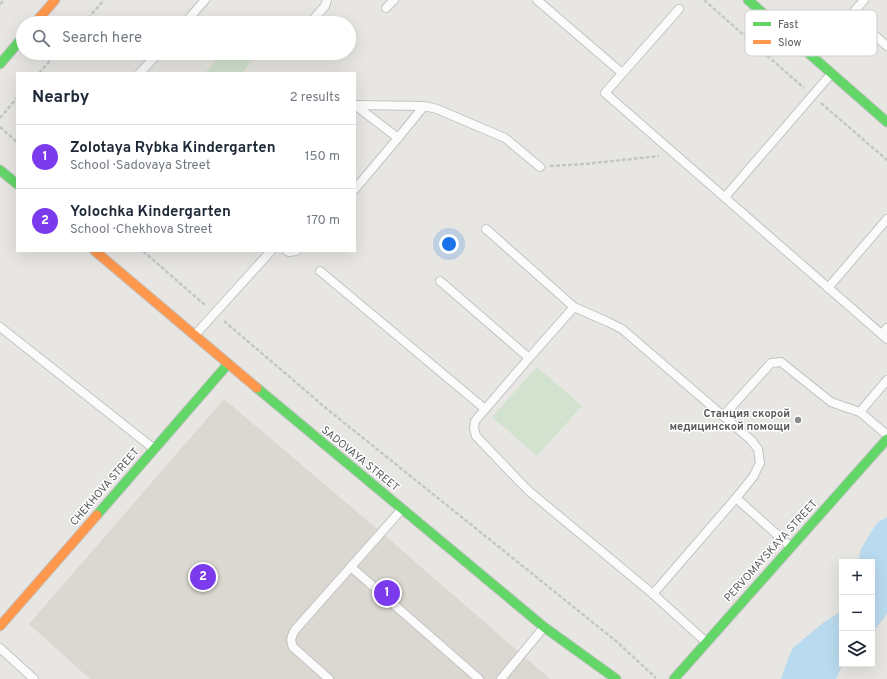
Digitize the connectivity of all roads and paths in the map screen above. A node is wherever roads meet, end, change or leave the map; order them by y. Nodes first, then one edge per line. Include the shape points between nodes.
1 (4, 0) edge
2 (55, 0) edge
3 (104, 0) edge
4 (205, 0) edge
5 (327, 0) edge
6 (394, 0) edge
7 (537, 0) edge
8 (704, 0) edge
9 (748, 0) edge
10 (864, 0) edge
11 (0, 4) edge
12 (386, 8) dead end
13 (679, 9) dead end
14 (759, 10) edge
15 (855, 10) edge
16 (41, 16) edge
17 (90, 16) edge
18 (191, 16) edge
19 (316, 16) edge
20 (745, 36) edge
21 (877, 37) edge
22 (16, 45) edge
23 (887, 46) edge
24 (768, 56) edge
25 (811, 56) edge
26 (813, 58) joint
27 (51, 60) edge
28 (152, 60) edge
29 (0, 64) edge
30 (40, 72) edge
31 (141, 72) edge
32 (622, 73) junction
33 (831, 74) junction
34 (813, 96) junction
35 (16, 99) edge
36 (356, 105) edge
37 (356, 106) edge
38 (424, 106) junction
39 (0, 118) edge
40 (887, 122) edge
41 (0, 127) edge
42 (398, 138) junction
43 (16, 141) edge
44 (675, 154) junction
45 (887, 160) edge
46 (540, 167) joint
47 (0, 170) edge
48 (16, 183) edge
49 (356, 188) edge
50 (725, 197) junction
51 (887, 219) edge
52 (486, 229) dead end
53 (96, 252) edge
54 (144, 252) edge
55 (270, 252) edge
56 (320, 271) dead end
57 (440, 281) dead end
58 (828, 288) junction
59 (574, 307) junction
60 (214, 313) junction
61 (0, 327) edge
62 (885, 334) edge
63 (194, 336) junction
64 (529, 358) junction
65 (228, 364) junction
66 (887, 380) edge
67 (485, 409) junction
68 (860, 412) junction
69 (724, 415) junction
70 (887, 435) edge
71 (887, 438) edge
72 (155, 449) junction
73 (736, 498) junction
74 (403, 509) junction
75 (791, 547) junction
76 (351, 567) junction
77 (653, 594) junction
78 (0, 626) edge
79 (544, 627) junction
80 (706, 642) junction
81 (0, 648) edge
82 (34, 679) edge
83 (329, 679) edge
84 (478, 679) edge
85 (501, 679) edge
86 (616, 679) edge
87 (657, 679) edge
88 (674, 679) edge

1 - 11 path
2 - 16 street
3 - 17 path
4 - 18 lane
5 - 19 lane
6 - 12 lane
7 - 32 lane
8 - 20 path
9 - 14 street
10 - 15 lane
13 - 32 lane
21 - 23 lane
22 - 29 street
24 - 34 path
25 - 26 street
26 - 33 street
27 - 30 path
28 - 31 lane
32 - 44 lane via 605,93
33 - 34 lane
33 - 40 street
34 - 45 path
34 - 50 lane
35 - 39 path
36 - 38 lane
37 - 42 lane
38 - 42 lane
38 - 46 lane via 437,109 504,138
41 - 43 path
42 - 49 lane
44 - 46 path
44 - 50 lane
47 - 48 street
50 - 58 lane
51 - 58 lane
52 - 59 lane
53 - 63 street, SADOVAYA STREET
54 - 60 path
55 - 60 lane
56 - 67 lane
57 - 64 lane
58 - 62 lane
59 - 64 lane
59 - 69 lane via 622,329
60 - 63 lane
60 - 87 path via 327,409 616,641
61 - 72 lane
63 - 65 street, SADOVAYA STREET
64 - 67 lane
65 - 72 street, CHEKHOVA STREET
65 - 74 street, SADOVAYA STREET
66 - 68 lane
67 - 77 lane via 475,421 476,436 526,488
68 - 69 lane via 831,402 781,362 771,363
68 - 70 lane
69 - 73 lane via 758,449 760,463 753,477
71 - 75 street, PERVOMAYSKAYA STREET
72 - 78 street, CHEKHOVA STREET via 8,612
73 - 75 lane
73 - 77 lane
74 - 76 lane
74 - 79 street, SADOVAYA STREET
75 - 80 street, PERVOMAYSKAYA STREET
76 - 83 lane via 291,636 293,648
76 - 84 lane
77 - 80 lane
79 - 85 lane
79 - 86 street, SADOVAYA STREET
80 - 88 street, PERVOMAYSKAYA STREET
81 - 82 lane

